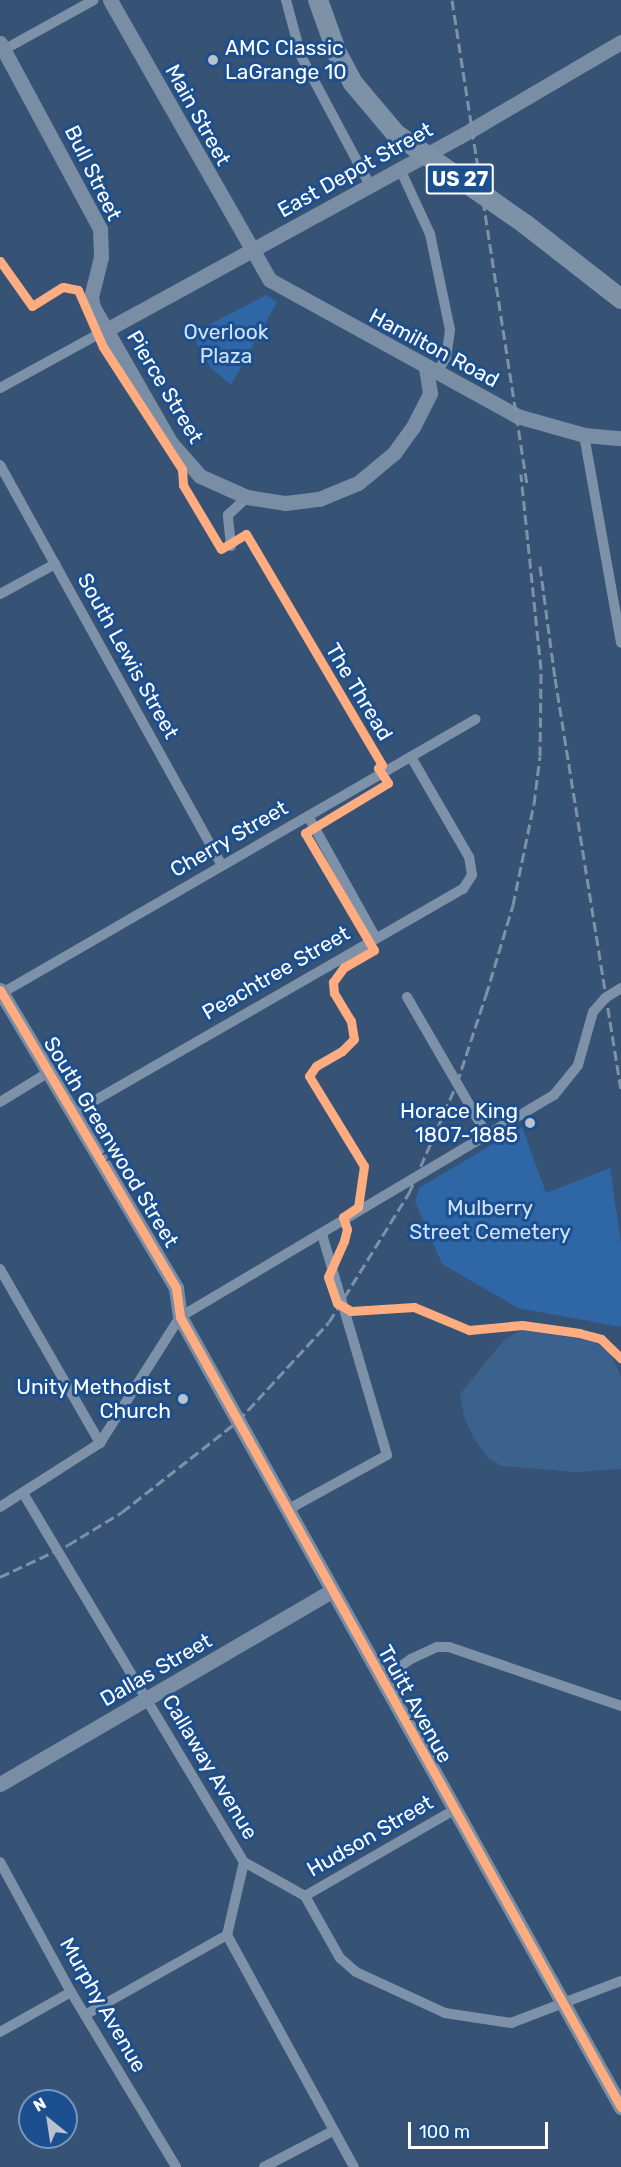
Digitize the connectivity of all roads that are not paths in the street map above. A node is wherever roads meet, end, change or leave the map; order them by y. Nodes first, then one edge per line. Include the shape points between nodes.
1 (94, 0) edge
2 (110, 0) edge
3 (286, 0) edge
4 (318, 0) edge
5 (621, 42) edge
6 (1, 48) edge
7 (400, 169) junction
8 (370, 185) junction
9 (251, 250) junction
10 (621, 299) edge
11 (106, 330) junction
12 (431, 371) junction
13 (0, 388) edge
14 (471, 392) junction
15 (425, 404) junction
16 (584, 435) junction
17 (621, 438) edge
18 (0, 465) edge
19 (248, 497) junction
20 (231, 546) dead end
21 (55, 564) junction
22 (0, 594) edge
23 (621, 643) edge
24 (476, 719) dead end
25 (411, 757) junction
26 (308, 816) junction
27 (222, 866) junction
28 (376, 938) junction
29 (621, 988) edge
30 (1, 991) edge
31 (408, 997) dead end
32 (49, 1072) junction
33 (0, 1102) edge
34 (73, 1113) junction
35 (488, 1137) junction
36 (322, 1234) junction
37 (0, 1269) edge
38 (180, 1317) junction
39 (100, 1443) junction
40 (23, 1493) junction
41 (0, 1507) edge
42 (287, 1510) junction
43 (332, 1591) junction
44 (381, 1680) junction
45 (147, 1699) junction
46 (621, 1706) edge
47 (0, 1784) edge
48 (454, 1810) junction
49 (0, 1862) edge
50 (244, 1862) junction
51 (305, 1896) junction
52 (226, 1935) junction
53 (621, 1981) edge
54 (71, 1992) junction
55 (561, 2002) junction
56 (86, 2015) junction
57 (0, 2032) edge
58 (621, 2108) edge
59 (333, 2131) junction
60 (177, 2167) edge
61 (264, 2167) edge
62 (354, 2167) edge

1 - 6 street
2 - 9 street, Main Street
3 - 8 street via 301,56
4 - 10 highway, US 27, bridge via 352,82 396,134 525,224
5 - 7 street, East Depot Street
6 - 11 street, Bull Street via 100,229 101,257 91,297
7 - 8 street, East Depot Street
7 - 12 street via 430,234 450,330 446,357
8 - 9 street, East Depot Street
9 - 11 street, East Depot Street
9 - 12 street, Hamilton Road via 270,280
11 - 13 street
11 - 19 street, Pierce Street via 160,425 189,465 209,482
12 - 14 street, Hamilton Road
12 - 15 street via 431,388
14 - 15 street via 442,393
14 - 16 street, Hamilton Road via 517,416
15 - 19 street, Pierce Street via 394,453 358,483 327,497 300,502
16 - 17 street, Hamilton Road
16 - 23 street
18 - 21 street, South Lewis Street
19 - 20 street via 228,516
21 - 22 street
21 - 27 street, South Lewis Street
24 - 25 street, Cherry Street
25 - 26 street, Cherry Street
25 - 28 street, Peachtree Street via 469,857 472,875 463,889
26 - 27 street, Cherry Street
26 - 28 street
27 - 30 street, Cherry Street
28 - 34 street, Peachtree Street
29 - 35 street via 593,1012 578,1065 564,1086
30 - 32 street, South Greenwood Street
31 - 35 street
32 - 33 street
32 - 34 street, South Greenwood Street
34 - 38 street, South Greenwood Street via 176,1288
35 - 36 street
36 - 38 street
36 - 42 street via 387,1455
37 - 39 street
38 - 39 street
38 - 42 street, Truitt Avenue
39 - 40 street
40 - 41 street
40 - 45 street, Callaway Avenue
42 - 43 street, Truitt Avenue
43 - 44 street, Truitt Avenue
43 - 45 street, Dallas Street
44 - 46 street via 411,1659 437,1647 448,1647 507,1663
44 - 48 street, Truitt Avenue
45 - 47 street, Dallas Street
45 - 50 street, Callaway Avenue
48 - 51 street, Hudson Street
48 - 55 street, Truitt Avenue
49 - 54 street, Murphy Avenue
50 - 51 street
50 - 52 street, Callaway Avenue
51 - 55 street via 340,1958 356,1972 444,2013 512,2023
52 - 56 street
52 - 59 street
53 - 55 street
54 - 56 street, Murphy Avenue
54 - 57 street
55 - 58 street, Truitt Avenue
56 - 60 street, Murphy Avenue
59 - 61 street
59 - 62 street

